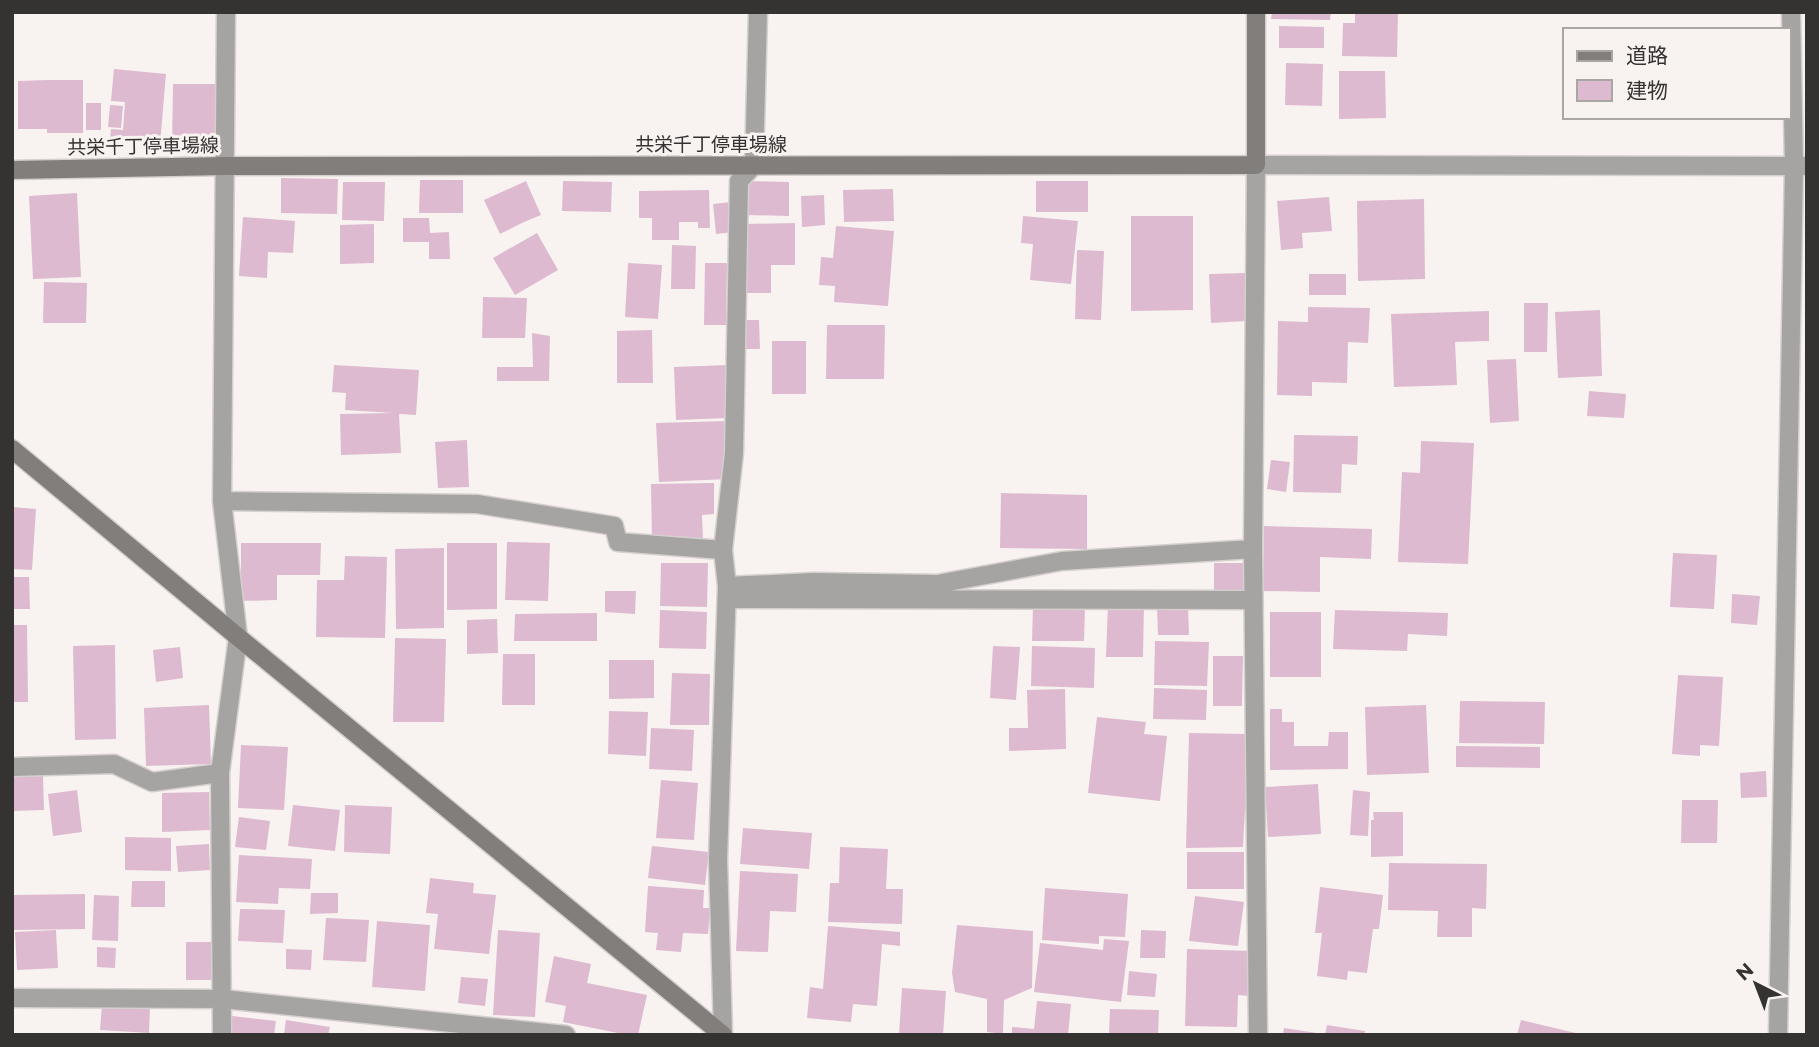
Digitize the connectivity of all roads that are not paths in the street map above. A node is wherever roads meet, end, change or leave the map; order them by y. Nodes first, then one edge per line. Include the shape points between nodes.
1 (226, 12) edge
2 (758, 12) edge
3 (1256, 12) edge
4 (1791, 12) edge
5 (754, 165) junction
6 (1256, 165) junction
7 (225, 166) junction
8 (1800, 166) edge
9 (12, 170) edge
10 (12, 449) edge
11 (222, 501) junction
12 (1253, 549) junction
13 (723, 550) junction
14 (727, 593) junction
15 (1253, 600) junction
16 (238, 637) junction
17 (12, 767) edge
18 (220, 773) junction
19 (12, 998) edge
20 (223, 999) junction
21 (723, 1034) edge
22 (222, 1035) edge
23 (566, 1035) edge
24 (1258, 1035) edge
25 (1778, 1035) edge

1 - 7 street
2 - 5 street
3 - 6 main road
4 - 8 street
5 - 6 main road, 共栄千丁停車場線
5 - 7 main road, 共栄千丁停車場線
5 - 13 street via 739,181 734,453
6 - 8 street
6 - 12 street
7 - 9 main road, 共栄千丁停車場線
7 - 11 street
8 - 25 street
10 - 16 main road
11 - 13 street via 477,504 614,526 618,542
11 - 16 street
12 - 14 street via 1062,561 937,584 814,582
12 - 15 street
13 - 14 street
14 - 15 street
14 - 21 street via 719,859
15 - 24 street
16 - 18 street
16 - 21 main road
17 - 18 street via 114,764 152,782
18 - 20 street
19 - 20 street
20 - 22 street
20 - 23 street

